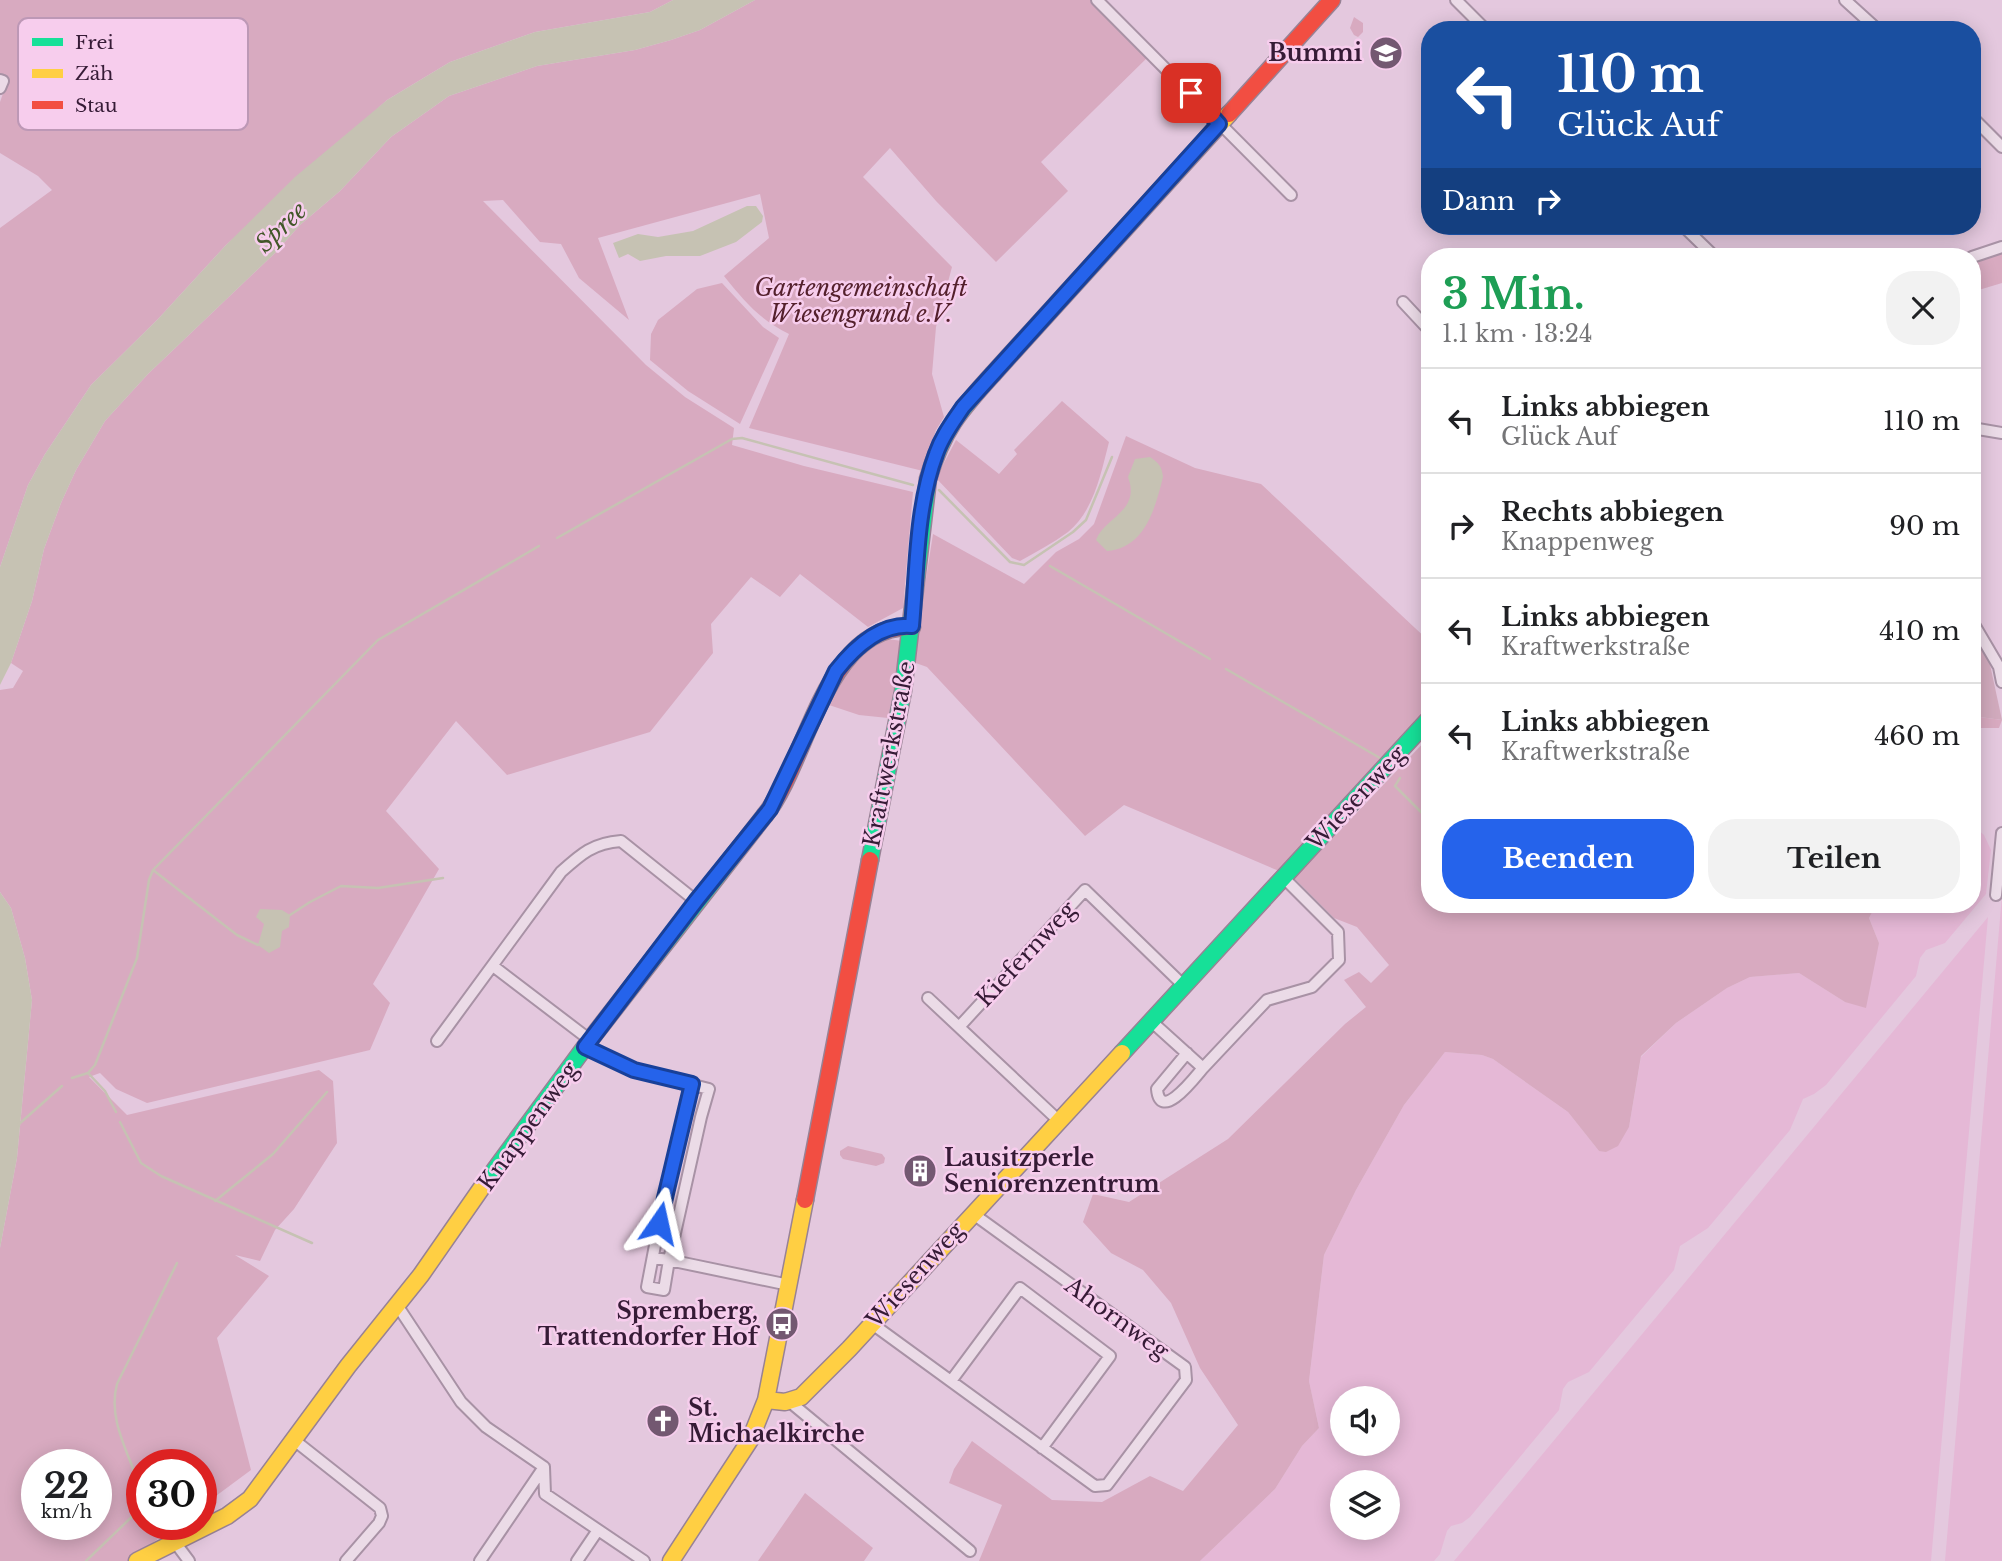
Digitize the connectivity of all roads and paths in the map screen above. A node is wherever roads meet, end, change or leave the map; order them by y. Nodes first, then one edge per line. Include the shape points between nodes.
1 (1097, 0) edge
2 (1332, 0) edge
3 (1456, 0) edge
4 (1845, 0) edge
5 (1477, 21) edge
6 (1868, 21) edge
7 (0, 80) edge
8 (0, 88) edge
9 (1219, 124) junction
10 (1981, 126) edge
11 (2002, 147) edge
12 (1290, 195) dead end
13 (1692, 235) edge
14 (2002, 247) edge
15 (1706, 248) edge
16 (1981, 254) edge
17 (1403, 302) dead end
18 (1421, 321) edge
19 (1981, 430) edge
20 (2002, 433) edge
21 (912, 626) junction
22 (1981, 636) edge
23 (2002, 682) edge
24 (1421, 728) edge
25 (2002, 833) edge
26 (1283, 877) junction
27 (1996, 895) dead end
28 (696, 901) junction
29 (493, 966) junction
30 (1184, 986) junction
31 (928, 998) dead end
32 (1151, 1021) junction
33 (959, 1027) junction
34 (437, 1041) dead end
35 (587, 1043) junction
36 (1187, 1053) junction
37 (1203, 1068) junction
38 (692, 1084) junction
39 (684, 1113) junction
40 (701, 1117) junction
41 (1058, 1120) junction
42 (665, 1193) junction
43 (683, 1196) junction
44 (972, 1213) junction
45 (653, 1258) junction
46 (669, 1260) junction
47 (789, 1284) junction
48 (397, 1305) junction
49 (871, 1323) junction
50 (951, 1381) junction
51 (766, 1400) junction
52 (790, 1402) junction
53 (294, 1440) junction
54 (1042, 1448) junction
55 (544, 1467) junction
56 (598, 1530) junction
57 (174, 1541) junction
58 (971, 1551) dead end
59 (137, 1561) edge
60 (189, 1561) edge
61 (346, 1561) edge
62 (480, 1561) edge
63 (576, 1561) edge
64 (645, 1561) edge
65 (671, 1561) edge

1 - 9 street
2 - 9 street, Kraftwerkstraße
3 - 5 street
4 - 6 street
7 - 8 street
9 - 12 street
9 - 21 street, Kraftwerkstraße via 946,431 936,451 923,507
10 - 11 street
13 - 15 street
14 - 16 street
17 - 18 street
19 - 20 street
21 - 28 street, Knappenweg via 885,630 862,644 836,671 770,809
21 - 47 street, Kraftwerkstraße
22 - 23 street via 1999,667
24 - 26 street, Wiesenweg
25 - 27 street
26 - 30 street, Wiesenweg
26 - 37 street via 1338,932 1339,960 1312,987 1267,1000
28 - 29 street via 621,841 601,843 561,872
28 - 35 street, Knappenweg
29 - 34 street
29 - 35 street
30 - 32 street, Wiesenweg
30 - 33 street, Kiefernweg via 1085,890
31 - 33 street, Kiefernweg
32 - 36 street
32 - 41 street, Wiesenweg
33 - 41 street, Kiefernweg
35 - 38 street via 634,1070
35 - 48 street, Knappenweg
36 - 37 street
36 - 37 street via 1157,1089 1162,1100 1176,1098
38 - 39 street
38 - 40 street via 709,1089
39 - 40 street
39 - 42 street
40 - 43 street
41 - 44 street, Wiesenweg
42 - 43 street
42 - 45 street
43 - 46 street
44 - 49 street, Wiesenweg
44 - 54 street, Ahornweg via 1185,1367 1186,1380 1107,1485 1095,1486
45 - 46 street
45 - 46 street via 647,1287 664,1290
46 - 47 street
47 - 51 street, Kraftwerkstraße
48 - 53 street, Knappenweg
48 - 55 street via 461,1402 486,1427
49 - 50 street, Ahornweg
49 - 52 street, Wiesenweg via 807,1391
50 - 54 street, Ahornweg
50 - 54 street via 1020,1288 1110,1356
51 - 52 street
51 - 65 street, Kraftwerkstraße via 750,1440
52 - 58 street
53 - 57 street, Knappenweg via 250,1499 227,1516
53 - 61 street via 380,1508 380,1523
55 - 56 street via 545,1494
55 - 62 street
56 - 63 street
56 - 64 street
57 - 59 street, Knappenweg
57 - 60 street

